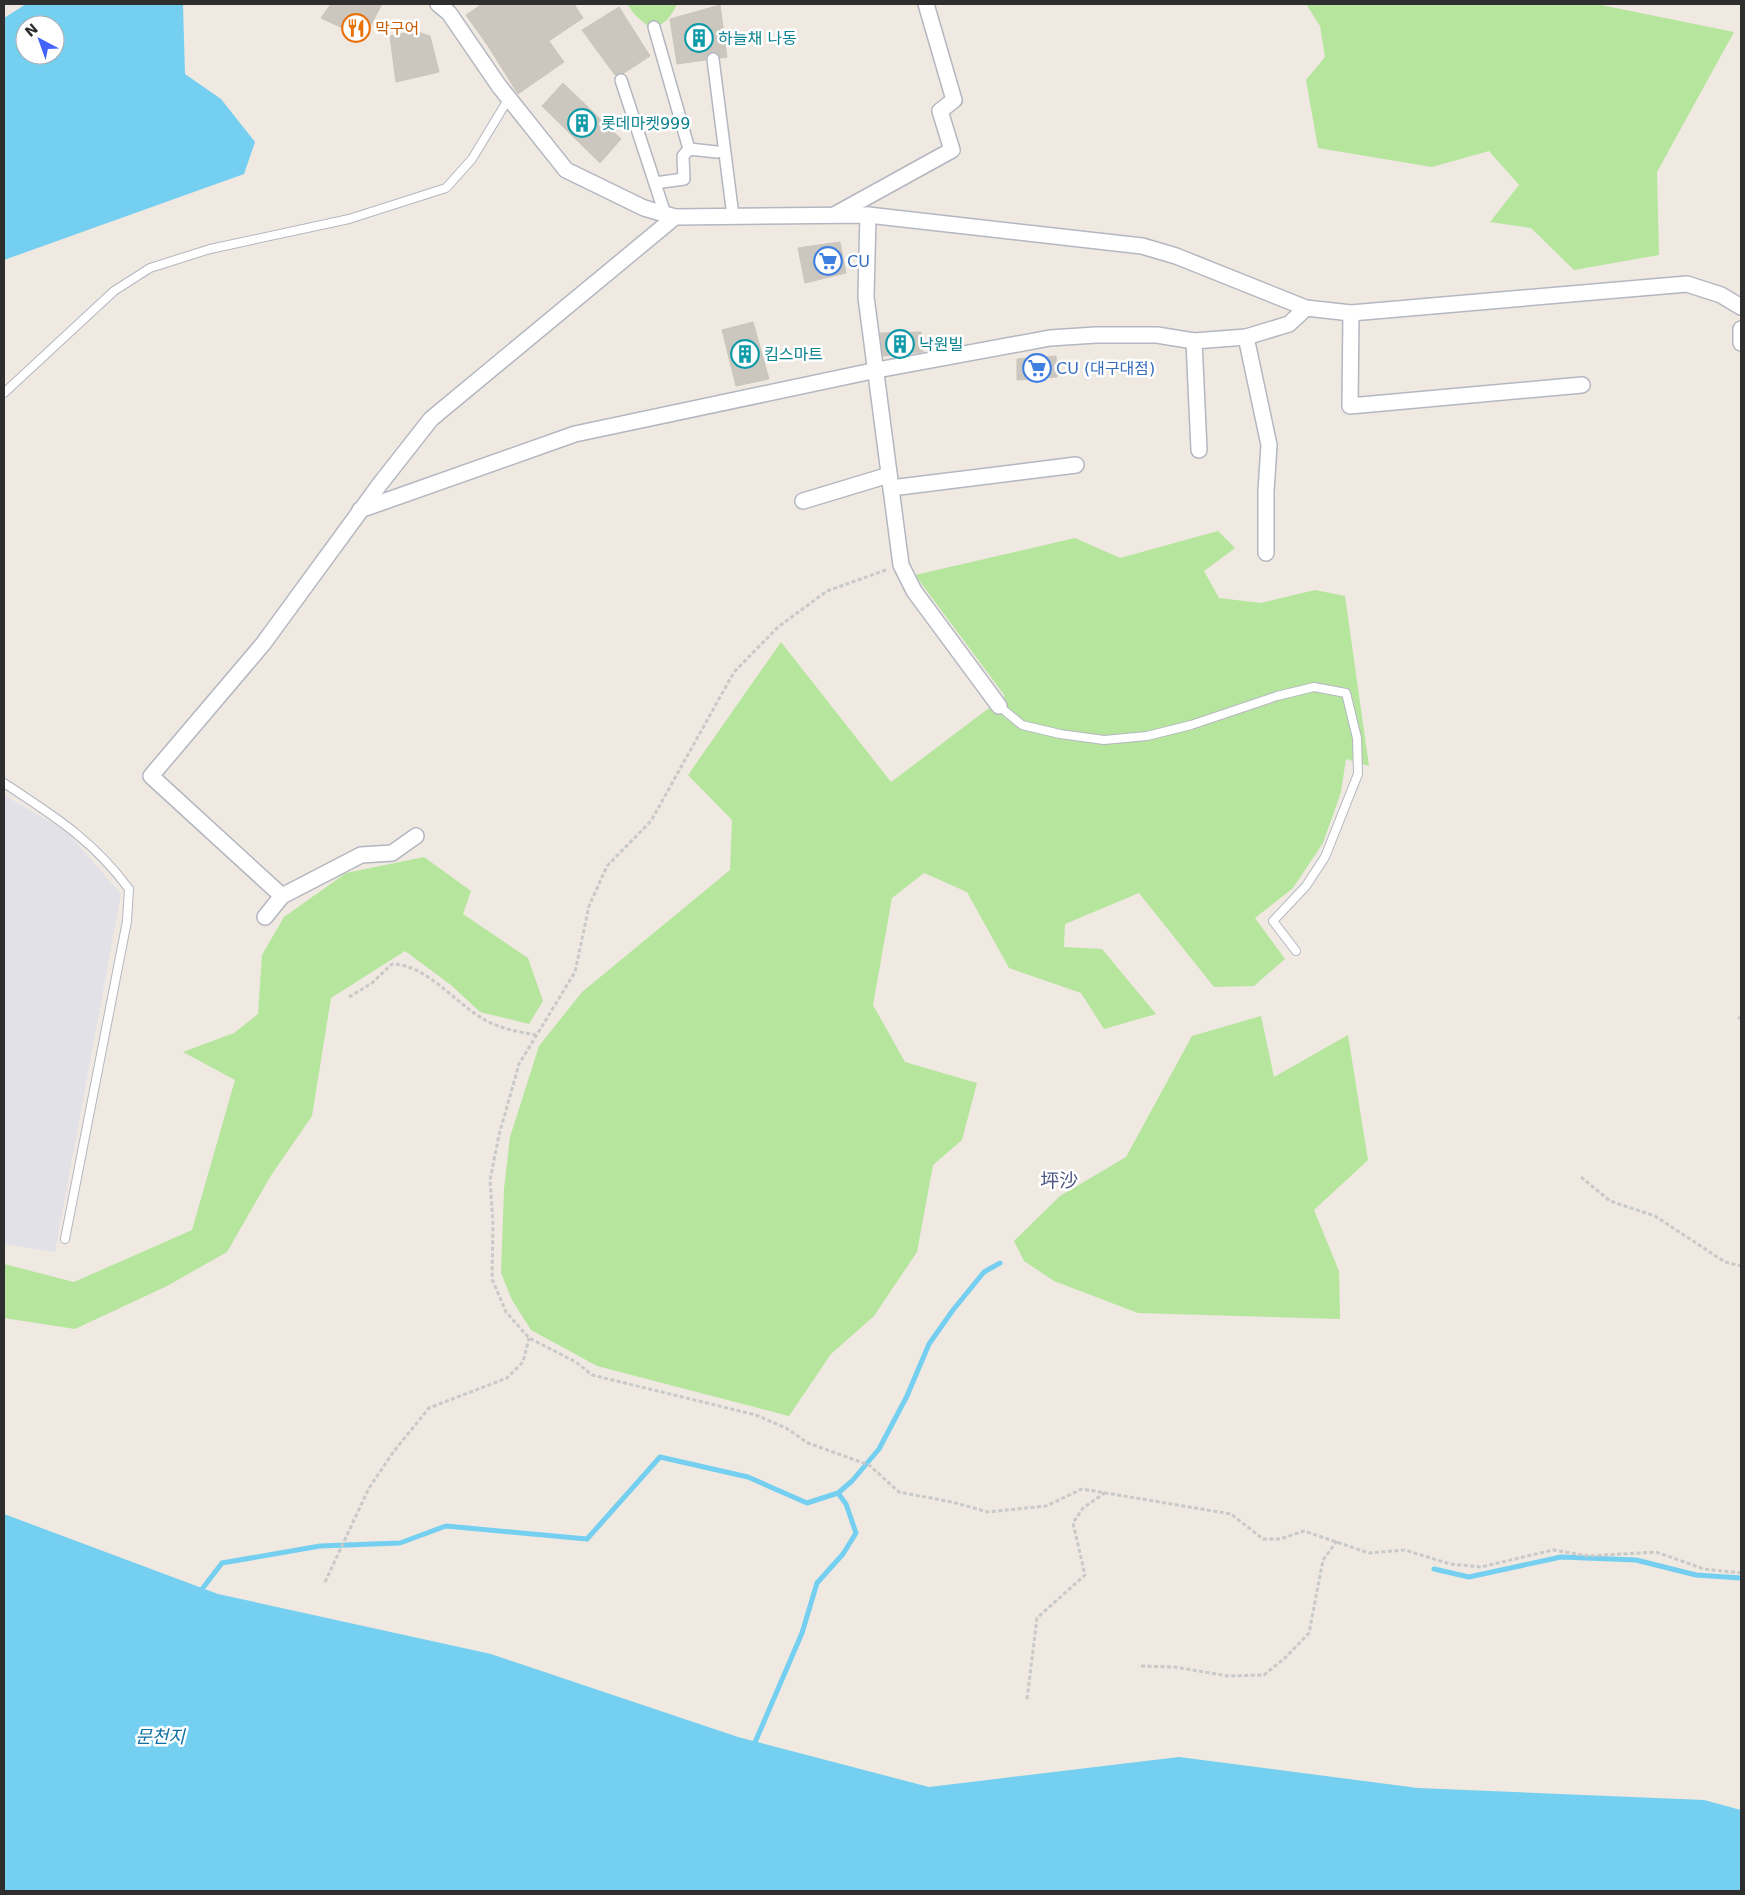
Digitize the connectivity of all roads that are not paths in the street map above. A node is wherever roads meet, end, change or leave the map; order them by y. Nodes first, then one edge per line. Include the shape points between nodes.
1 (438, 4) edge
2 (926, 4) edge
3 (654, 27) dead end
4 (621, 80) dead end
5 (509, 98) junction
6 (689, 149) junction
7 (717, 152) junction
8 (655, 183) junction
9 (670, 215) junction
10 (835, 215) junction
11 (868, 215) junction
12 (729, 216) junction
13 (1741, 307) edge
14 (1306, 308) junction
15 (1351, 313) junction
16 (1741, 328) edge
17 (1246, 337) junction
18 (1194, 341) junction
19 (1741, 343) edge
20 (877, 370) junction
21 (1582, 386) dead end
22 (4, 393) edge
23 (1199, 450) dead end
24 (1076, 465) dead end
25 (890, 482) junction
26 (803, 501) dead end
27 (360, 510) junction
28 (1266, 553) dead end
29 (999, 706) joint
30 (4, 783) edge
31 (416, 836) dead end
32 (282, 896) junction
33 (265, 917) dead end
34 (1296, 951) dead end
35 (65, 1239) dead end

1 - 5 street via 448,12
2 - 10 street via 954,100 940,111 952,150
3 - 6 street
4 - 8 street
5 - 9 street via 566,170 644,208
5 - 22 lane via 472,159 446,188 349,219 210,248 150,268 114,291
6 - 7 street
6 - 8 street via 683,156 684,179
7 - 12 street
7 - 12 street via 710,62
8 - 9 street
9 - 12 street
9 - 27 street via 431,419
10 - 11 street
10 - 12 street
11 - 14 street via 1142,246 1176,256
11 - 20 street via 866,297
13 - 15 street via 1721,295 1687,284
14 - 15 street
14 - 17 street via 1288,324
15 - 21 street via 1350,406
16 - 19 street
17 - 18 street
17 - 28 street via 1268,446
18 - 20 street via 1157,335 1050,338
18 - 23 street
20 - 25 street
20 - 27 street via 575,434
24 - 25 street
25 - 26 street
25 - 29 street via 901,565 914,591
27 - 32 street via 263,644 151,776
29 - 34 lane via 1022,725 1104,740 1164,732 1314,687 1346,693 1357,738 1358,774 1325,857 1306,886 1273,921
30 - 35 lane via 66,824 109,862 129,889 127,921
31 - 32 street via 392,853 361,855
32 - 33 street

